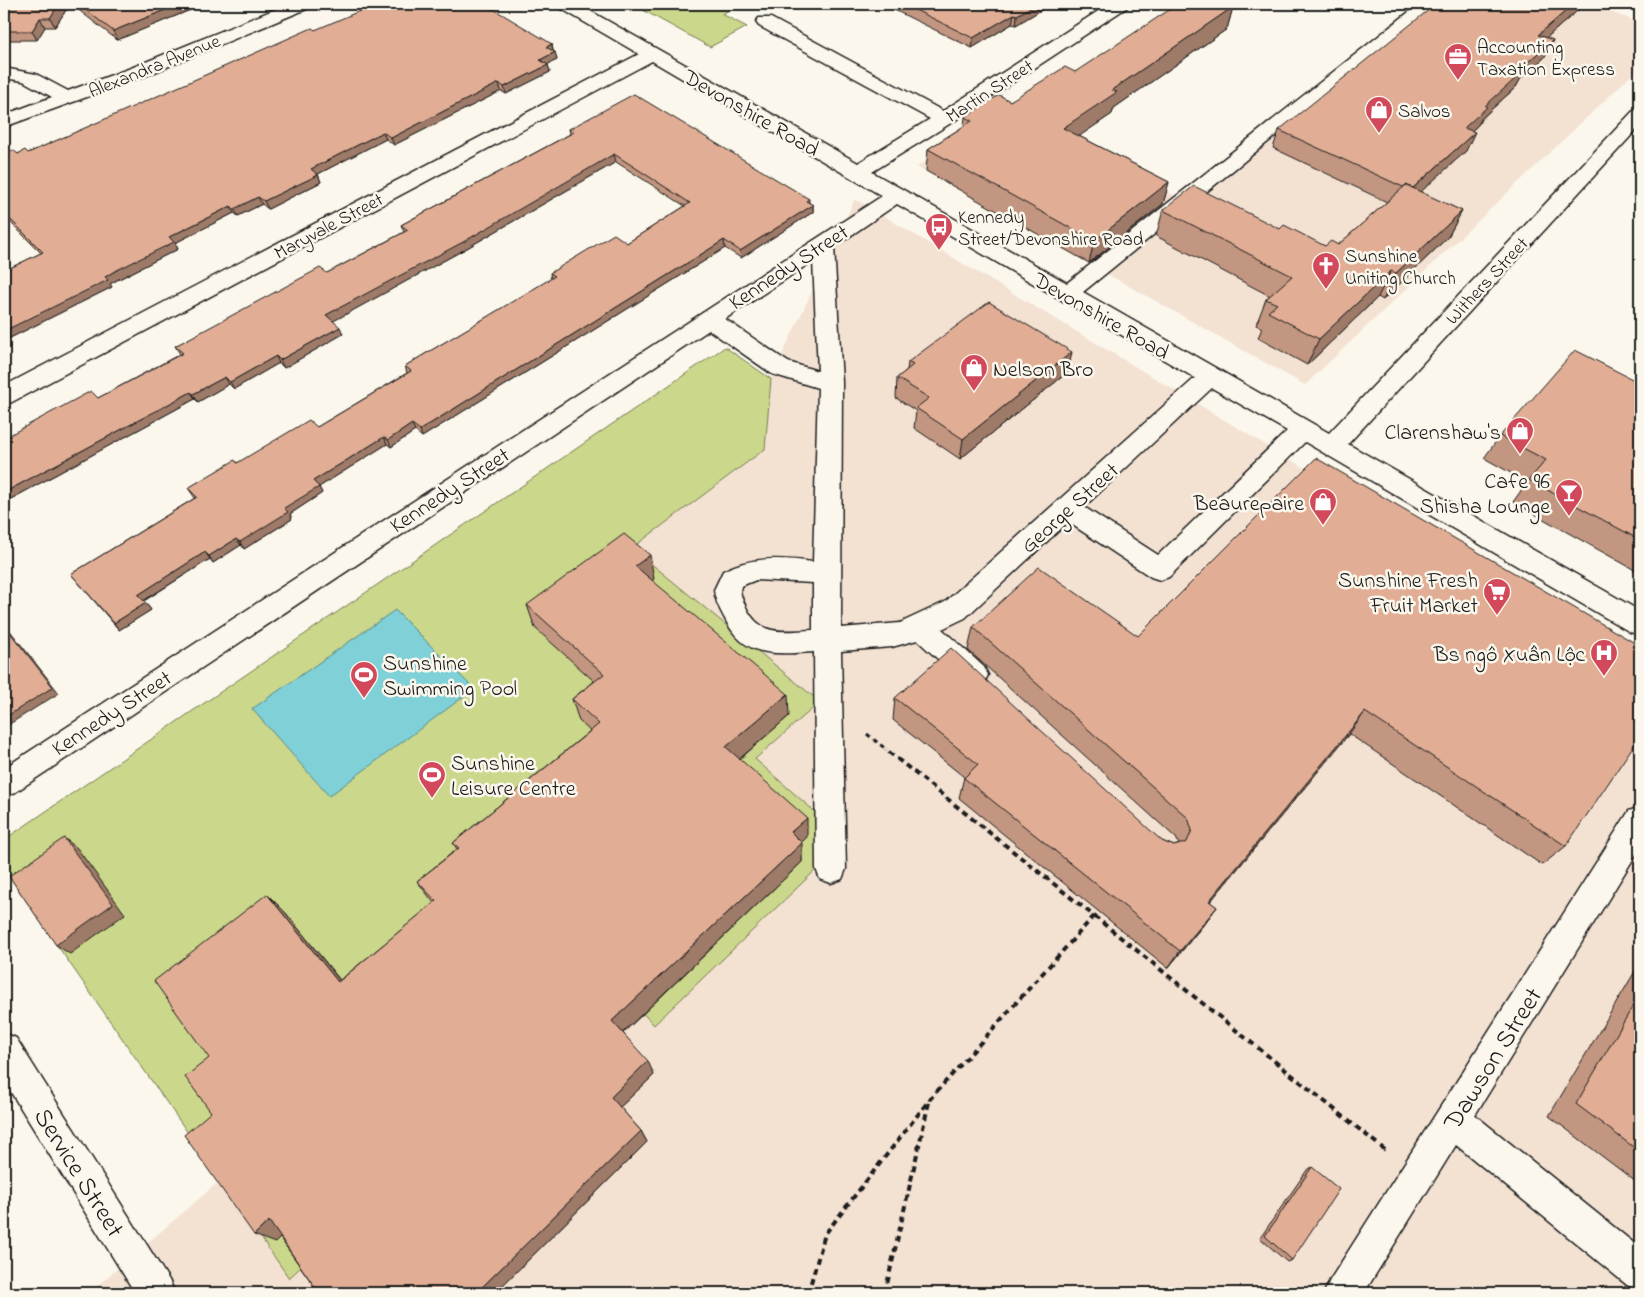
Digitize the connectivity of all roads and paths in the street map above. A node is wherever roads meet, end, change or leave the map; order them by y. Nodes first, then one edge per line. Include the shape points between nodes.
1 (303, 4) edge
2 (566, 4) edge
3 (1120, 4) edge
4 (1430, 4) edge
5 (765, 22) dead end
6 (652, 54) junction
7 (4, 73) edge
8 (13, 91) edge
9 (67, 99) junction
10 (32, 112) junction
11 (1640, 115) edge
12 (944, 119) junction
13 (4, 120) edge
14 (856, 173) junction
15 (896, 196) junction
16 (823, 243) junction
17 (1067, 294) junction
18 (708, 318) junction
19 (1210, 377) junction
20 (830, 382) junction
21 (4, 396) edge
22 (1304, 429) junction
23 (1332, 445) junction
24 (1067, 508) junction
25 (826, 574) junction
26 (1640, 624) edge
27 (921, 627) junction
28 (828, 639) junction
29 (990, 690) edge
30 (828, 703) junction
31 (4, 784) edge
32 (1640, 821) edge
33 (831, 869) dead end
34 (1094, 916) junction
35 (4, 1050) edge
36 (930, 1099) junction
37 (1452, 1119) junction
38 (1417, 1175) junction
39 (1640, 1272) edge
40 (156, 1293) edge
41 (808, 1293) edge
42 (885, 1293) edge
43 (1343, 1293) edge

1 - 9 street, Alexandra Avenue
2 - 6 street, Devonshire Road
3 - 12 street, Martin Street
4 - 17 street
5 - 12 street
6 - 14 street, Devonshire Road
6 - 21 street, Maryvale Street
7 - 9 street via 24,75 42,82
8 - 10 street
9 - 10 street, Alexandra Avenue
10 - 13 street, Alexandra Avenue
11 - 23 street, Withers Street
12 - 14 street, Martin Street
14 - 15 street, Devonshire Road
15 - 16 street, Kennedy Street
15 - 17 street, Devonshire Road
16 - 18 street, Kennedy Street
16 - 20 street
17 - 19 street, Devonshire Road
18 - 20 street via 780,368
18 - 31 street, Kennedy Street
19 - 22 street, Devonshire Road
19 - 24 street, George Street
20 - 25 street
22 - 23 street, Devonshire Road
22 - 24 street via 1160,570
23 - 26 street, Devonshire Road
24 - 27 street, George Street via 955,610
25 - 28 street
25 - 28 street, George Street via 768,569 746,571 731,579 727,591 747,631 764,641
27 - 28 street, George Street via 891,636
27 - 29 street
28 - 30 street
30 - 33 street
30 - 34 path
32 - 37 street, Dawson Street
34 - 36 path
34 - 38 path
35 - 40 street, Service Street
36 - 41 path via 825,1234
36 - 42 path
37 - 38 street, Dawson Street
37 - 39 street
38 - 43 street, Dawson Street

